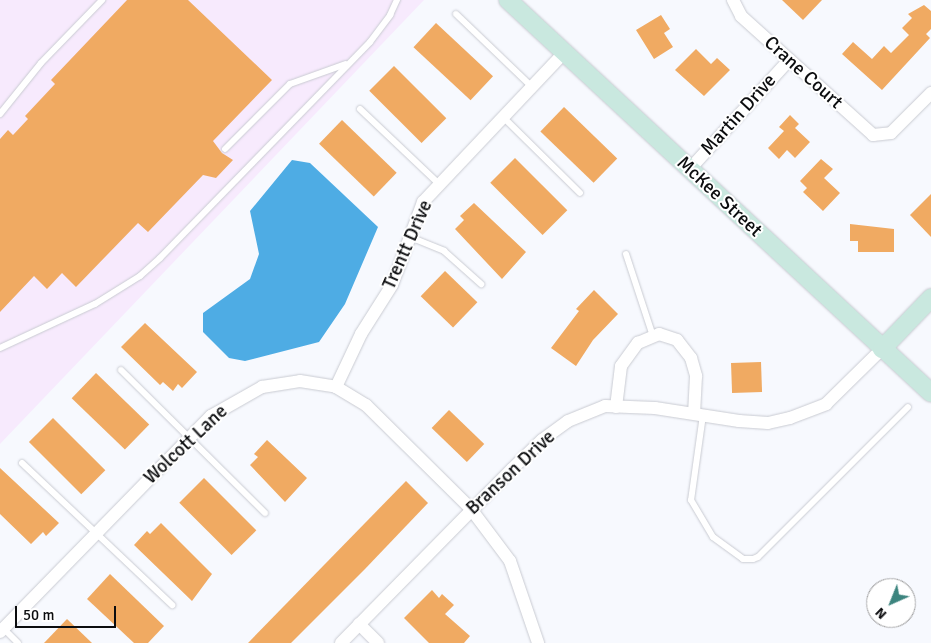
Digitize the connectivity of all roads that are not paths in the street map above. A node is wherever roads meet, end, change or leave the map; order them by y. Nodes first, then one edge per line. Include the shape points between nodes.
1 (102, 0) edge
2 (397, 0) edge
3 (508, 0) edge
4 (733, 0) edge
5 (456, 14) dead end
6 (564, 53) junction
7 (356, 57) junction
8 (789, 60) junction
9 (532, 86) junction
10 (931, 93) edge
11 (360, 109) dead end
12 (0, 114) edge
13 (503, 117) junction
14 (225, 149) dead end
15 (689, 170) junction
16 (439, 184) junction
17 (580, 193) dead end
18 (410, 237) junction
19 (626, 254) dead end
20 (481, 284) dead end
21 (931, 298) edge
22 (653, 336) junction
23 (0, 348) edge
24 (882, 350) junction
25 (121, 370) dead end
26 (336, 387) junction
27 (931, 393) edge
28 (616, 407) junction
29 (908, 407) dead end
30 (698, 414) junction
31 (188, 438) junction
32 (22, 463) dead end
33 (471, 509) junction
34 (264, 512) dead end
35 (96, 533) junction
36 (172, 605) dead end
37 (359, 624) junction
38 (1, 628) edge
39 (18, 643) edge
40 (341, 643) edge
41 (378, 643) edge
42 (538, 643) edge

1 - 12 lane via 41,63
2 - 7 lane via 381,30
3 - 6 street, McKee Street
4 - 8 street, Crane Court via 741,16
5 - 9 lane
6 - 9 street, Trentt Drive
6 - 15 street, McKee Street
7 - 14 lane via 330,72 290,84
7 - 23 lane via 140,276 95,304
8 - 10 street, Crane Court via 864,129 882,136 899,126
8 - 15 street, Martin Drive
9 - 13 street, Trentt Drive
11 - 16 lane
13 - 16 street, Trentt Drive
13 - 17 lane
15 - 24 street, McKee Street
16 - 18 street, Trentt Drive via 423,202
18 - 20 lane via 444,251
18 - 26 street, Trentt Drive via 392,285 357,340
19 - 22 lane
21 - 24 street
22 - 28 street via 638,343 621,366
22 - 30 street via 659,334 677,340 691,358 696,376
24 - 27 street, McKee Street
24 - 30 street, Branson Drive via 844,390 809,412 768,423
25 - 31 lane
26 - 31 street, Wolcott Lane via 300,381 262,387 228,404
26 - 33 street, Wolcott Lane via 366,405
28 - 30 street, Branson Drive
28 - 33 street, Branson Drive via 605,406 568,421 542,440
29 - 30 lane via 758,557 752,559 743,559 712,537 691,500
31 - 34 lane
31 - 35 street, Wolcott Lane
32 - 35 lane
33 - 37 street, Branson Drive
33 - 42 street, Wolcott Lane via 510,561
35 - 36 lane
35 - 38 street, Wolcott Lane
37 - 40 street, Branson Drive
37 - 41 street
38 - 39 lane

